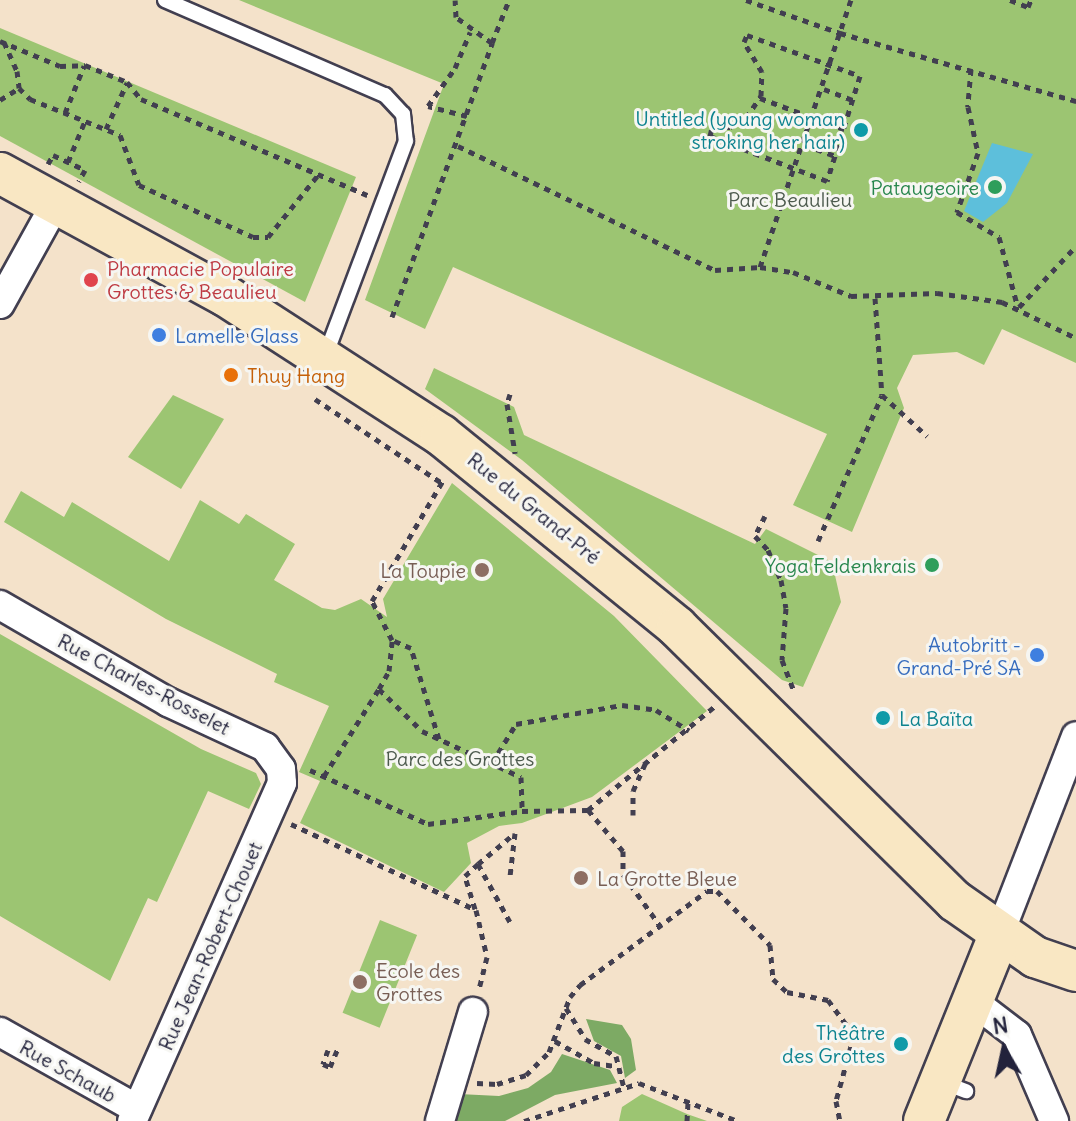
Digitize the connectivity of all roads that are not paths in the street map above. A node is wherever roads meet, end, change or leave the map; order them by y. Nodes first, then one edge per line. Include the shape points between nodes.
1 (165, 0) edge
2 (0, 173) edge
3 (60, 185) junction
4 (0, 304) edge
5 (325, 358) junction
6 (0, 605) edge
7 (1076, 736) edge
8 (281, 769) joint
9 (999, 935) junction
10 (1076, 971) edge
11 (974, 1002) junction
12 (473, 1012) road end
13 (0, 1032) edge
14 (134, 1115) edge
15 (440, 1121) edge
16 (924, 1121) edge
17 (1054, 1121) edge

1 - 5 lane via 385,95 403,114 406,141
2 - 3 main road, Rue du Grand-Pré
3 - 4 street
3 - 5 main road, Rue du Grand-Pré
5 - 9 main road, Rue du Grand-Pré via 441,435 588,550 728,673 955,901
6 - 8 street, Rue Charles-Rosselet via 168,702 265,747
7 - 9 street
8 - 14 street, Rue Jean-Robert-Chouet via 276,795
9 - 10 main road, Rue du Grand-Pré via 1035,957
9 - 11 main road
11 - 16 main road via 954,1087
11 - 17 street via 1017,1035
12 - 15 street
13 - 14 street, Rue Schaub

